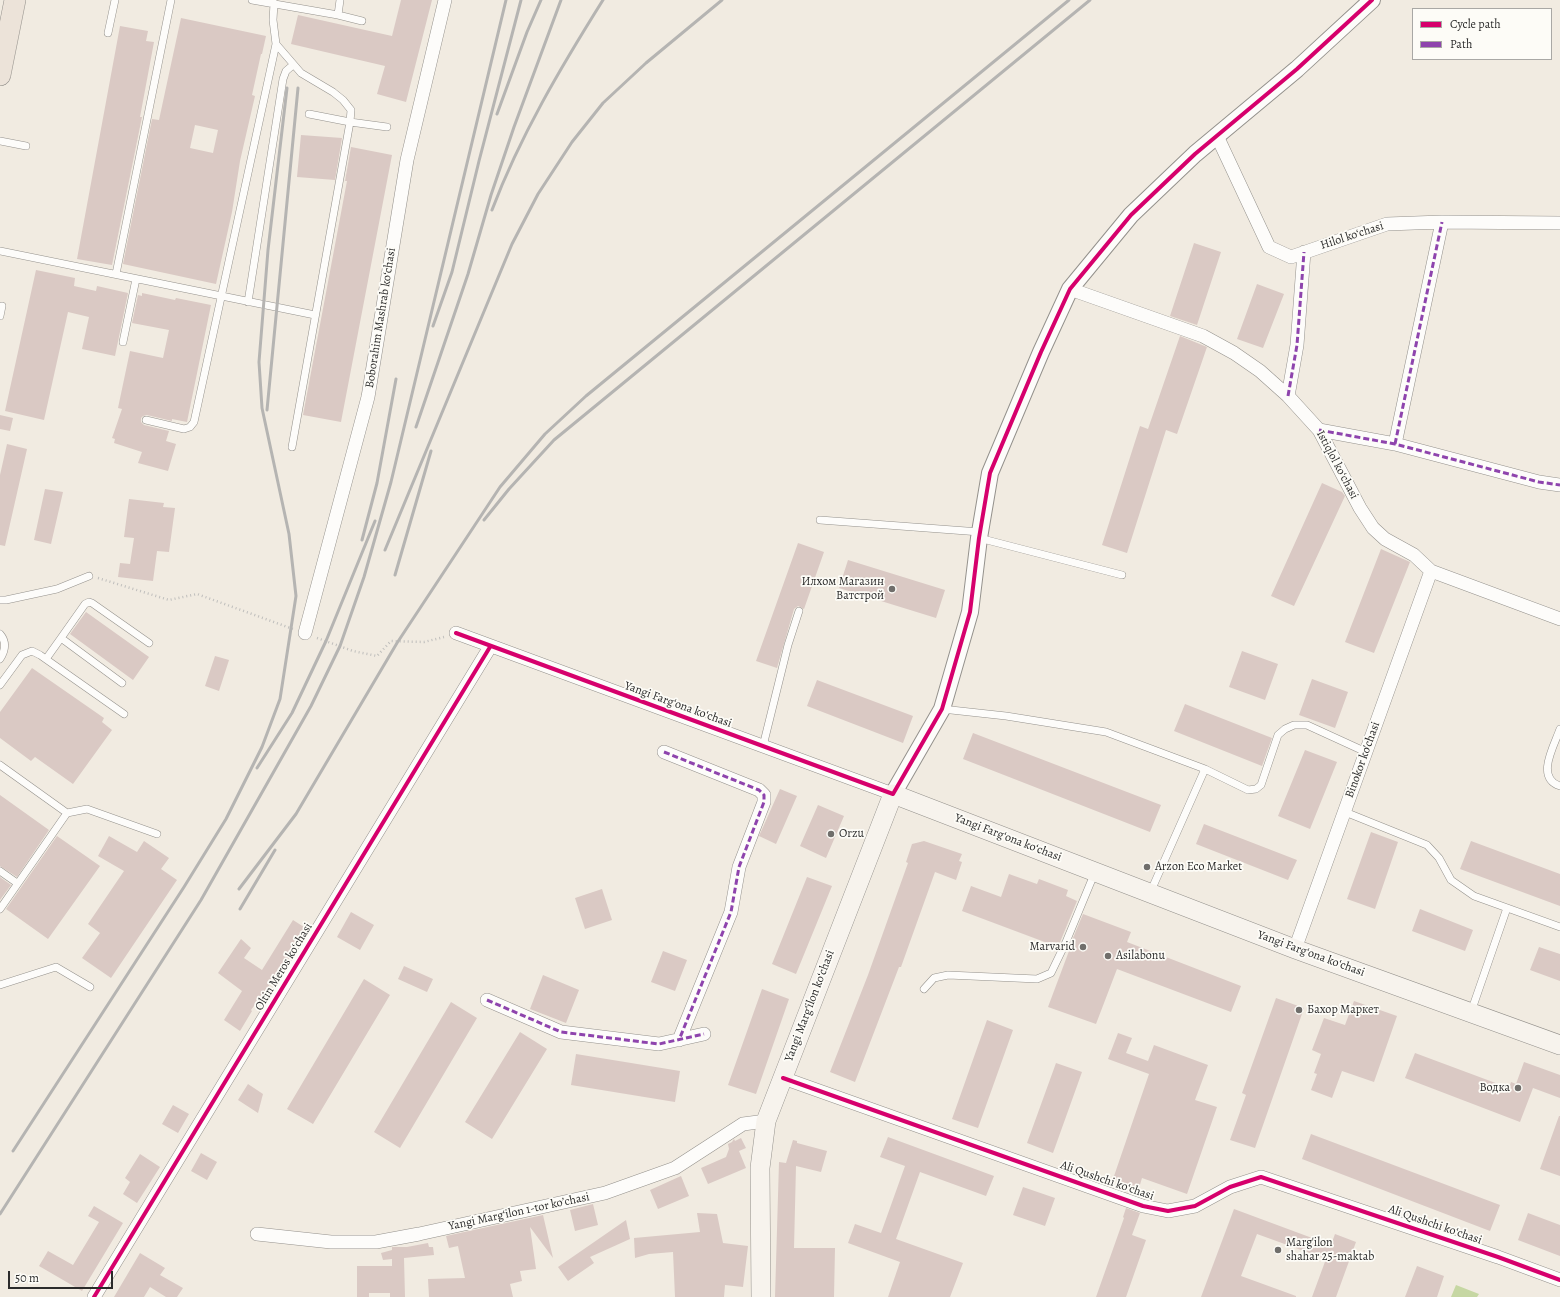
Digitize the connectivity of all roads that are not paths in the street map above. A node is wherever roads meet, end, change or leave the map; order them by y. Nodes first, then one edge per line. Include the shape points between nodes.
1 (15, 0) edge
2 (115, 0) edge
3 (171, 0) edge
4 (252, 0) edge
5 (340, 0) edge
6 (445, 0) edge
7 (1372, 0) edge
8 (274, 3) junction
9 (338, 15) junction
10 (362, 20) dead end
11 (108, 33) dead end
12 (276, 44) junction
13 (293, 65) junction
14 (0, 75) edge
15 (308, 114) dead end
16 (350, 122) junction
17 (387, 127) dead end
18 (1217, 136) junction
19 (0, 141) edge
20 (26, 146) dead end
21 (1442, 222) junction
22 (1560, 222) edge
23 (0, 252) edge
24 (1304, 252) junction
25 (116, 274) junction
26 (136, 279) junction
27 (1070, 289) junction
28 (221, 296) junction
29 (248, 302) junction
30 (2, 306) dead end
31 (316, 315) junction
32 (0, 316) edge
33 (123, 342) dead end
34 (1288, 396) junction
35 (146, 420) dead end
36 (1319, 430) junction
37 (1395, 444) junction
38 (292, 447) dead end
39 (1560, 485) edge
40 (820, 520) dead end
41 (979, 535) junction
42 (1431, 571) junction
43 (1122, 575) dead end
44 (89, 576) road end
45 (0, 600) edge
46 (799, 611) dead end
47 (1560, 619) edge
48 (305, 633) road end
49 (456, 633) road end
50 (0, 634) edge
51 (61, 638) junction
52 (149, 643) dead end
53 (490, 647) junction
54 (46, 658) junction
55 (0, 659) edge
56 (122, 683) dead end
57 (0, 685) edge
58 (942, 709) junction
59 (124, 714) dead end
60 (1560, 729) edge
61 (763, 746) junction
62 (664, 752) dead end
63 (1366, 752) junction
64 (0, 765) edge
65 (1205, 769) junction
66 (1560, 786) edge
67 (893, 794) junction
68 (1345, 812) junction
69 (67, 813) junction
70 (157, 834) dead end
71 (0, 871) edge
72 (1095, 872) junction
73 (17, 883) junction
74 (1150, 893) junction
75 (1507, 908) junction
76 (0, 909) edge
77 (1560, 927) edge
78 (1295, 949) junction
79 (0, 985) edge
80 (90, 987) dead end
81 (924, 989) dead end
82 (487, 1000) dead end
83 (1471, 1013) junction
84 (704, 1034) dead end
85 (679, 1040) junction
86 (1560, 1045) edge
87 (783, 1078) junction
88 (766, 1121) junction
89 (257, 1234) dead end
90 (1560, 1280) edge
91 (94, 1297) edge
92 (761, 1297) edge

1 - 14 main road
2 - 11 lane
3 - 25 lane
4 - 8 lane
5 - 9 lane
6 - 48 street, Boborahim Mashrab koʻchasi via 407,160 368,397
7 - 18 street via 1297,69
8 - 9 lane
8 - 12 lane
9 - 10 lane
12 - 13 lane
12 - 28 lane
13 - 16 lane via 343,100 351,110
13 - 29 lane via 286,71 283,79
15 - 16 lane
16 - 17 lane
16 - 31 lane
18 - 24 street, Hilol koʻchasi via 1269,247 1291,257
18 - 27 street via 1131,215
19 - 20 lane
21 - 22 street, Hilol koʻchasi
21 - 24 street, Hilol koʻchasi via 1387,224
21 - 37 street
23 - 25 lane
24 - 34 street via 1298,345
25 - 26 lane
26 - 28 lane
26 - 33 lane
27 - 34 street, Istiqlol koʻchasi via 1203,336 1260,371
27 - 41 street via 990,473
28 - 29 lane
28 - 35 lane via 194,422 184,429
29 - 31 lane
30 - 32 lane
31 - 38 lane
34 - 36 street, Istiqlol koʻchasi
36 - 37 street
36 - 42 street, Istiqlol koʻchasi via 1373,528 1384,539 1414,556
37 - 39 street via 1539,482
40 - 41 lane
41 - 43 lane
41 - 58 street via 970,612
42 - 47 street, Istiqlol koʻchasi
42 - 63 street, Binokor ko'chasi
44 - 45 lane via 57,589
46 - 61 lane
49 - 53 street, Yangi Fargʻona koʻchasi
50 - 55 lane via 4,638 4,651
51 - 52 lane via 88,602
51 - 54 lane
51 - 56 lane
53 - 61 street, Yangi Fargʻona koʻchasi
53 - 91 street, Oltin Meros koʻchasi
54 - 57 lane via 32,651 22,655
54 - 59 lane
58 - 65 lane via 1106,732
58 - 67 street
60 - 66 lane via 1547,767 1548,777
61 - 67 street, Yangi Fargʻona koʻchasi
62 - 85 street via 759,790 764,795 764,802 738,867 731,912
63 - 65 lane via 1307,725 1294,724 1278,735 1261,785 1256,789 1248,790
63 - 68 street, Binokor ko'chasi
64 - 69 lane
65 - 74 lane
67 - 72 main road, Yangi Fargʻona koʻchasi
67 - 87 main road, Yangi Margʻilon koʻchasi
68 - 75 lane via 1427,845 1439,858 1451,880 1474,896
68 - 78 street, Binokor ko'chasi
69 - 70 lane via 87,809
69 - 73 lane
71 - 73 lane
72 - 74 main road, Yangi Fargʻona koʻchasi
72 - 81 lane via 1051,973 1038,979 948,975 934,978
73 - 76 lane
74 - 78 main road, Yangi Fargʻona koʻchasi
75 - 77 lane
75 - 83 lane
78 - 83 main road, Yangi Fargʻona koʻchasi
79 - 80 lane via 56,968
82 - 85 street via 561,1032 659,1044
83 - 86 main road, Yangi Fargʻona koʻchasi
84 - 85 street
87 - 88 main road, Yangi Margʻilon koʻchasi
87 - 90 street, Ali Qushchi koʻchasi via 1143,1206 1168,1211 1195,1206 1230,1188 1261,1177
88 - 89 street, Yangi Margʻilon 1-tor koʼchasi via 743,1124 675,1168 605,1194 376,1242 331,1242
88 - 92 main road, Yangi Margʻilon koʻchasi via 760,1168

